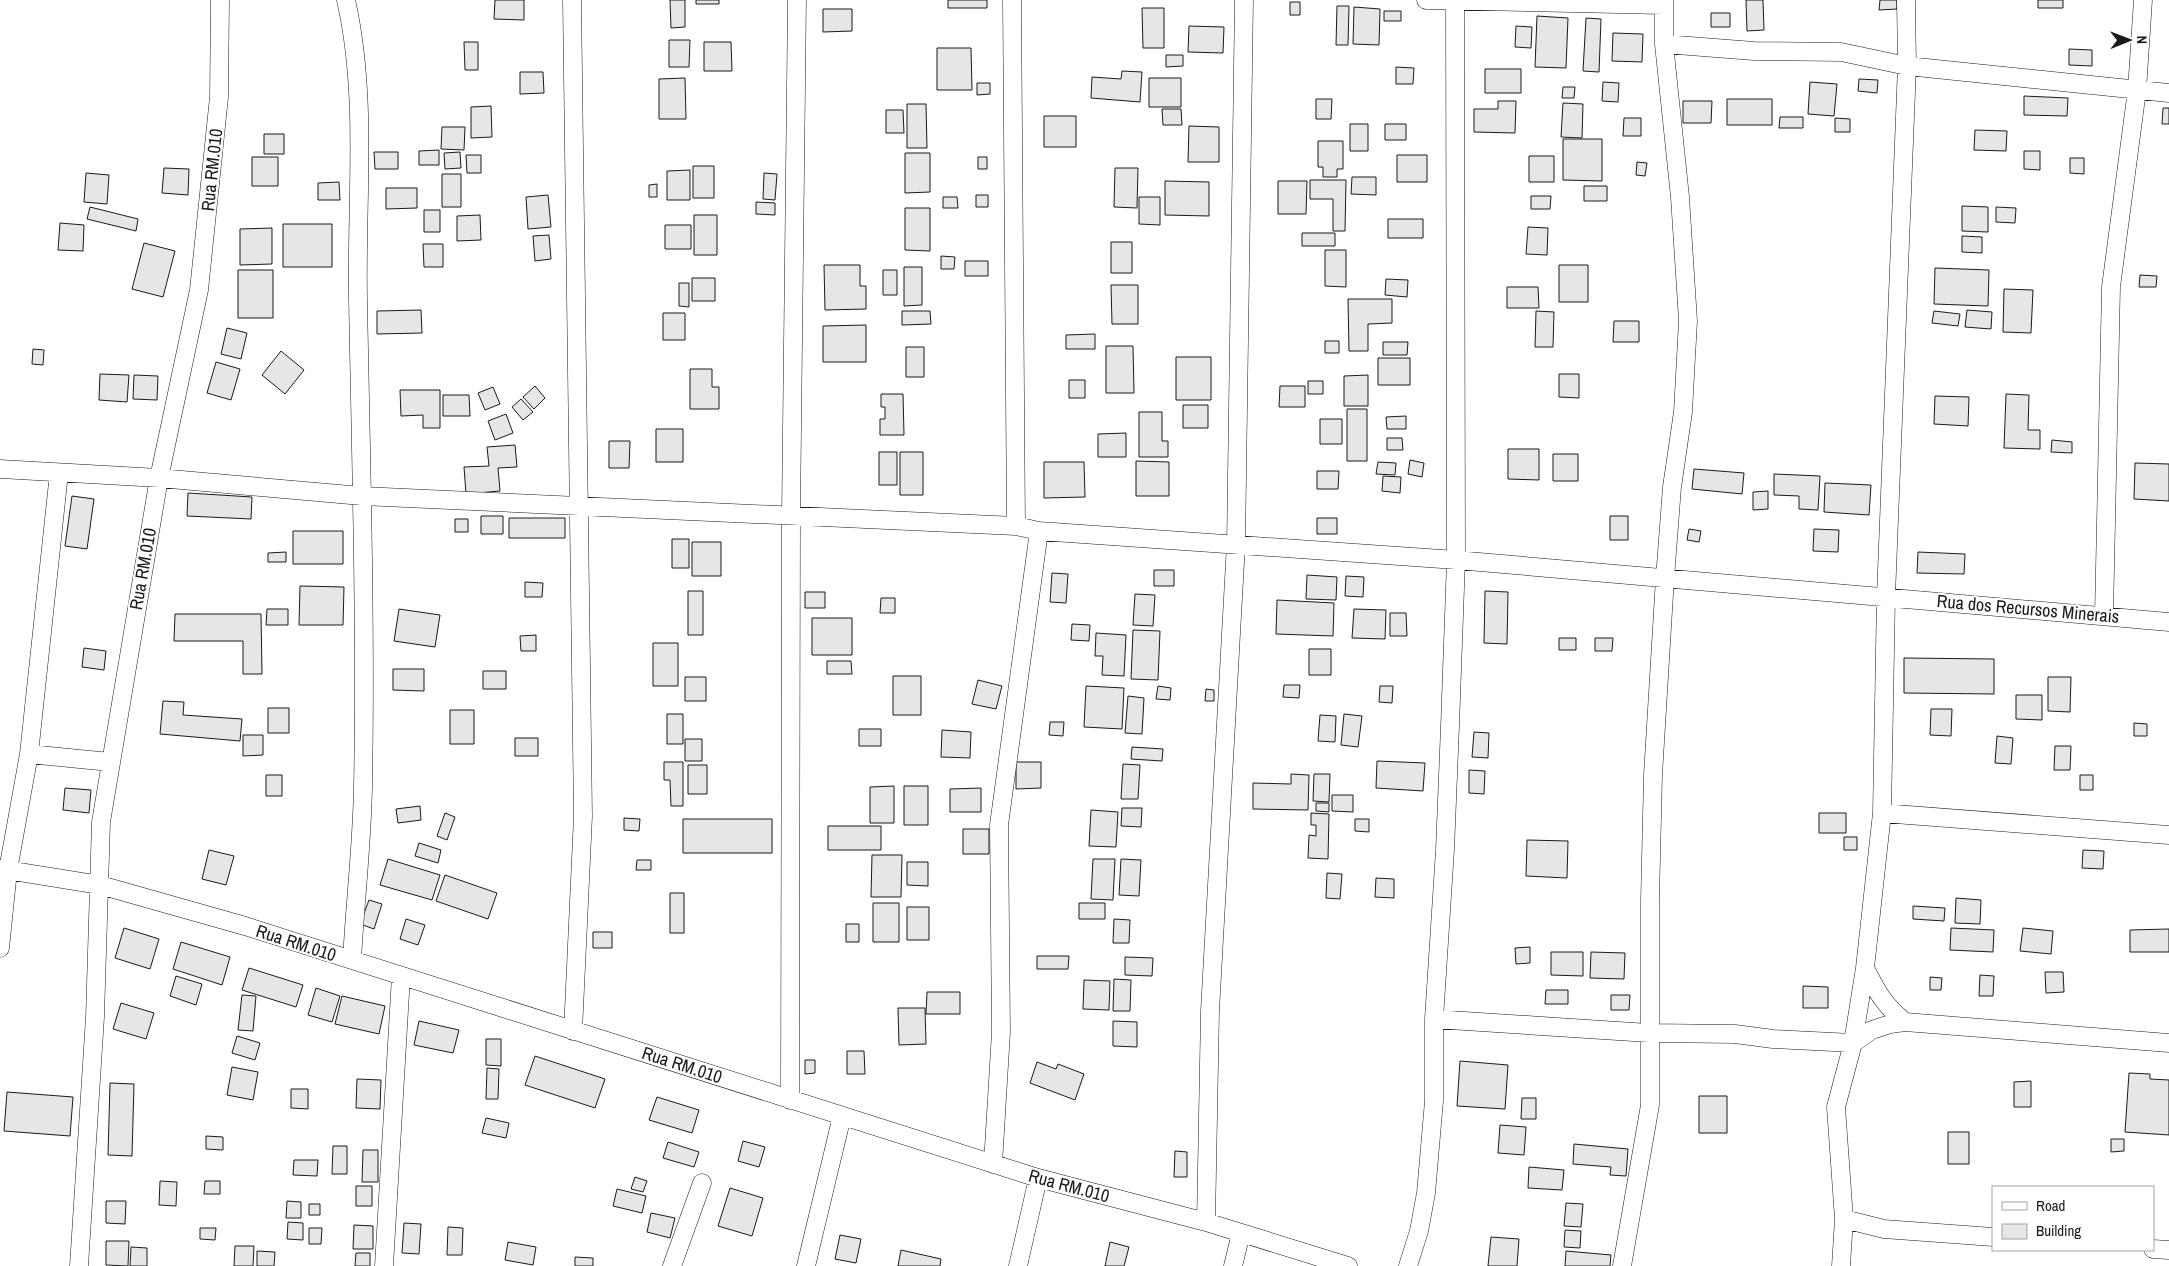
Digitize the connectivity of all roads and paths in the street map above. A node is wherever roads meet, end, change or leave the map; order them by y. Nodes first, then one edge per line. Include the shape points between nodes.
1 (220, 0) edge
2 (346, 0) edge
3 (572, 0) edge
4 (797, 0) edge
5 (1012, 0) edge
6 (1244, 0) edge
7 (1426, 0) edge
8 (1906, 0) edge
9 (2144, 0) edge
10 (1455, 1) edge
11 (1664, 2) edge
12 (1664, 44) junction
13 (1907, 66) junction
14 (2137, 90) junction
15 (2169, 93) edge
16 (0, 469) edge
17 (59, 473) junction
18 (159, 478) junction
19 (362, 496) junction
20 (579, 508) junction
21 (791, 515) junction
22 (1016, 526) junction
23 (1040, 531) junction
24 (1236, 544) junction
25 (1456, 560) junction
26 (1665, 578) junction
27 (1886, 596) junction
28 (2104, 616) junction
29 (2169, 622) edge
30 (29, 754) junction
31 (110, 762) junction
32 (1882, 813) junction
33 (2169, 835) edge
34 (4, 869) edge
35 (100, 886) junction
36 (0, 948) edge
37 (352, 960) junction
38 (1865, 968) junction
39 (401, 976) junction
40 (1434, 1018) junction
41 (1905, 1022) junction
42 (573, 1031) junction
43 (1649, 1033) junction
44 (1853, 1043) junction
45 (2169, 1043) edge
46 (790, 1100) junction
47 (842, 1116) junction
48 (993, 1164) junction
49 (1038, 1178) junction
50 (702, 1182) dead end
51 (1844, 1219) junction
52 (1206, 1222) junction
53 (1241, 1233) junction
54 (1992, 1237) edge
55 (2154, 1249) edge
56 (2169, 1250) edge
57 (79, 1266) edge
58 (384, 1266) edge
59 (672, 1266) edge
60 (806, 1266) edge
61 (1018, 1266) edge
62 (1233, 1266) edge
63 (1348, 1266) edge
64 (1408, 1266) edge
65 (1622, 1266) edge
66 (1841, 1266) edge

1 - 18 street, Rua RM.010 via 219,97 199,290
2 - 19 street via 359,83
3 - 20 street
4 - 21 street
5 - 22 street
6 - 24 street
7 - 10 street
8 - 13 street
9 - 14 street
10 - 11 street
10 - 25 street
11 - 12 street
12 - 13 street via 1754,51 1841,52
12 - 26 street via 1680,197 1688,321 1683,412 1672,487
13 - 14 street
13 - 27 street
14 - 15 street
14 - 28 street via 2112,287
16 - 17 street, Rua dos Recursos Minerais
17 - 18 street, Rua dos Recursos Minerais
17 - 30 street
18 - 19 street, Rua dos Recursos Minerais
18 - 31 street, Rua RM.010
19 - 20 street, Rua dos Recursos Minerais
19 - 37 street via 363,789
20 - 21 street, Rua dos Recursos Minerais
20 - 42 street via 583,816
21 - 22 street, Rua dos Recursos Minerais
21 - 46 street
22 - 23 street, Rua dos Recursos Minerais
23 - 24 street, Rua dos Recursos Minerais
23 - 48 street via 999,825 1001,1032
24 - 25 street, Rua dos Recursos Minerais
24 - 52 street via 1210,1011
25 - 26 street, Rua dos Recursos Minerais
25 - 40 street via 1445,850
26 - 27 street, Rua dos Recursos Minerais
26 - 43 street via 1653,775
27 - 28 street, Rua dos Recursos Minerais
27 - 32 street
28 - 29 street, Rua dos Recursos Minerais
30 - 31 street
30 - 34 street
31 - 35 street, Rua RM.010 via 101,822
32 - 33 street
32 - 38 street
34 - 35 street
34 - 36 street
35 - 37 street, Rua RM.010
35 - 57 street
37 - 39 street, Rua RM.010
38 - 41 street via 1888,1009
38 - 44 street
39 - 42 street, Rua RM.010
39 - 58 street
40 - 43 street
40 - 64 street via 1434,1101 1426,1193
41 - 44 street via 1872,1030
41 - 45 street
42 - 46 street, Rua RM.010
43 - 44 street via 1735,1034
43 - 65 street via 1650,1105
44 - 51 street via 1836,1106
46 - 47 street, Rua RM.010
47 - 48 street, Rua RM.010
47 - 60 street
48 - 49 street, Rua RM.010
49 - 52 street, Rua RM.010
49 - 61 street
50 - 59 street
51 - 54 street via 1884,1229
51 - 66 street
52 - 53 street, Rua RM.010
53 - 62 street
53 - 63 street, Rua RM.010
55 - 56 street

